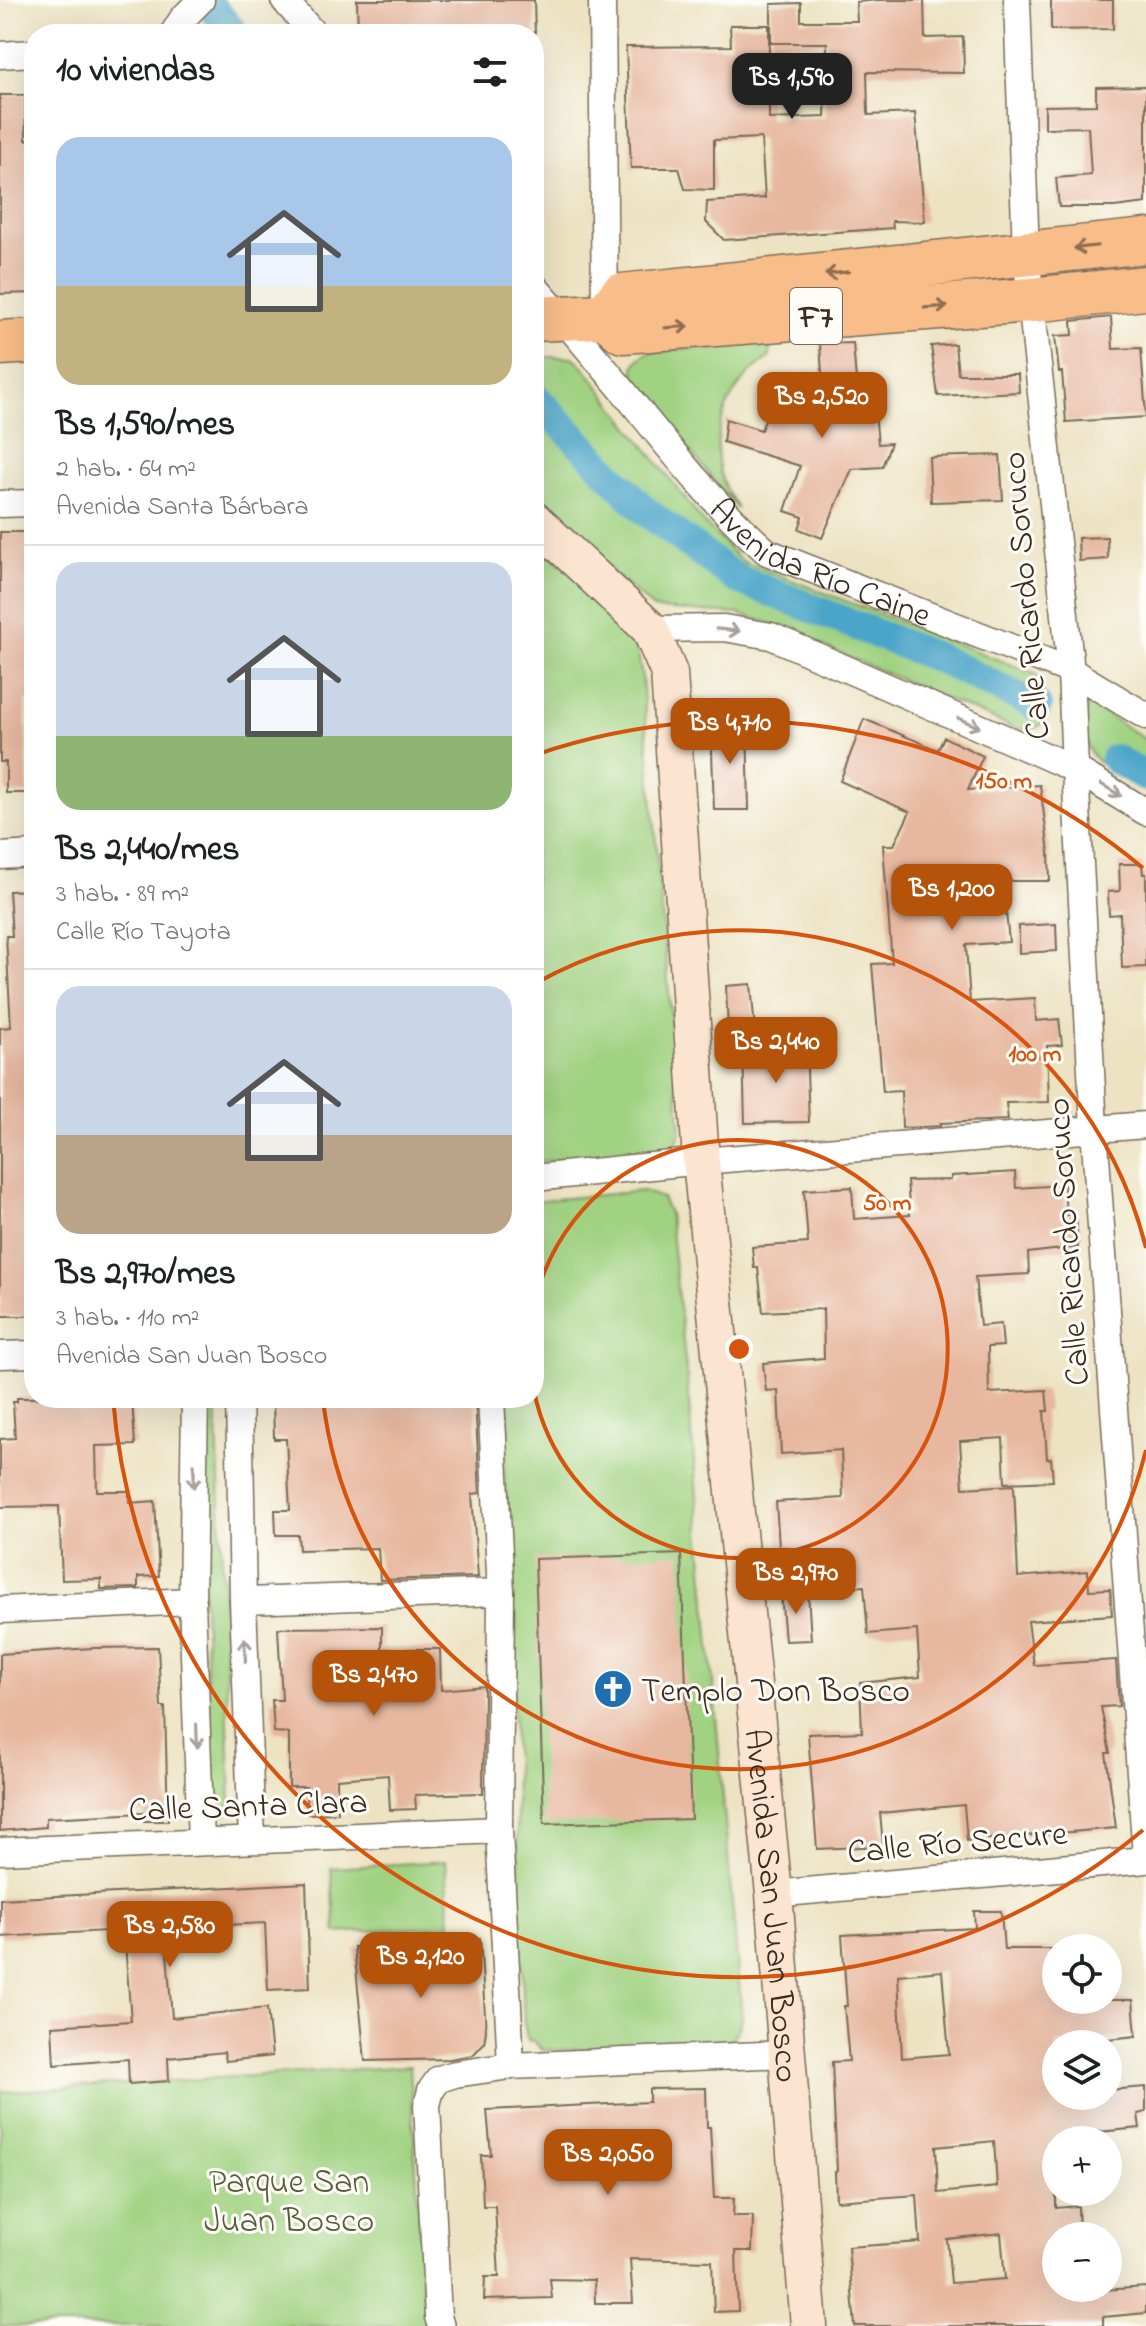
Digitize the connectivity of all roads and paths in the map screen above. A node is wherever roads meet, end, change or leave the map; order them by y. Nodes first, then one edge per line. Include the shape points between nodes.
1 (284, 0) edge
2 (602, 0) edge
3 (1017, 0) edge
4 (199, 2) edge
5 (179, 24) edge
6 (305, 24) edge
7 (24, 54) edge
8 (0, 55) edge
9 (1146, 241) edge
10 (1026, 254) junction
11 (1146, 288) edge
12 (1032, 300) junction
13 (544, 308) edge
14 (544, 309) edge
15 (605, 316) junction
16 (24, 342) edge
17 (0, 343) edge
18 (24, 503) edge
19 (0, 504) edge
20 (544, 529) edge
21 (650, 629) junction
22 (1071, 671) junction
23 (1146, 716) edge
24 (1075, 769) junction
25 (1146, 812) edge
26 (24, 855) edge
27 (0, 856) edge
28 (1146, 1125) edge
29 (1094, 1128) junction
30 (701, 1161) junction
31 (544, 1177) edge
32 (24, 1354) edge
33 (0, 1355) edge
34 (195, 1408) edge
35 (239, 1408) edge
36 (492, 1408) edge
37 (501, 1592) junction
38 (192, 1601) junction
39 (243, 1601) junction
40 (0, 1610) edge
41 (499, 1830) junction
42 (252, 1840) junction
43 (201, 1842) junction
44 (0, 1851) edge
45 (1146, 1859) edge
46 (774, 1894) junction
47 (787, 2054) junction
48 (511, 2066) junction
49 (441, 2326) edge
50 (809, 2326) edge

1 - 6 street
2 - 15 street
3 - 10 street, Calle Ricardo Soruco
4 - 5 street
7 - 8 street
9 -> 10 highway, F7
10 - 12 street, Calle Ricardo Soruco
10 -> 15 highway, F7 via 621,296
11 - 12 highway, F7
15 -> 12 highway, F7 via 623,331
12 - 22 street, Calle Ricardo Soruco
13 - 15 highway, F7
14 - 22 street, Avenida Río Caine via 699,485 767,552
16 - 17 highway
18 - 19 street
20 - 21 street
21 -> 24 street via 724,628 771,636
21 - 30 street, Avenida San Juan Bosco via 669,673
22 - 23 street, Avenida Río Caine
22 - 24 street, Calle Ricardo Soruco
24 -> 25 street
24 - 29 street, Calle Ricardo Soruco
26 - 27 street
28 - 29 street
29 - 30 street
29 - 45 street, Calle Ricardo Soruco
30 - 31 street
30 - 46 street, Avenida San Juan Bosco
32 - 33 street
34 -> 38 street
35 - 39 street
36 - 37 street
37 - 39 street
37 - 41 street
38 - 40 street
38 -> 43 street
42 -> 39 street
41 - 42 street, Calle Santa Clara
41 - 48 street
42 - 43 street, Calle Santa Clara
43 - 44 street, Calle Santa Clara
45 - 46 street, Calle Río Secure
46 - 47 street, Avenida San Juan Bosco
47 - 48 street
47 - 50 street, Avenida San Juan Bosco
48 - 49 street via 455,2074 439,2079 431,2090 427,2105

